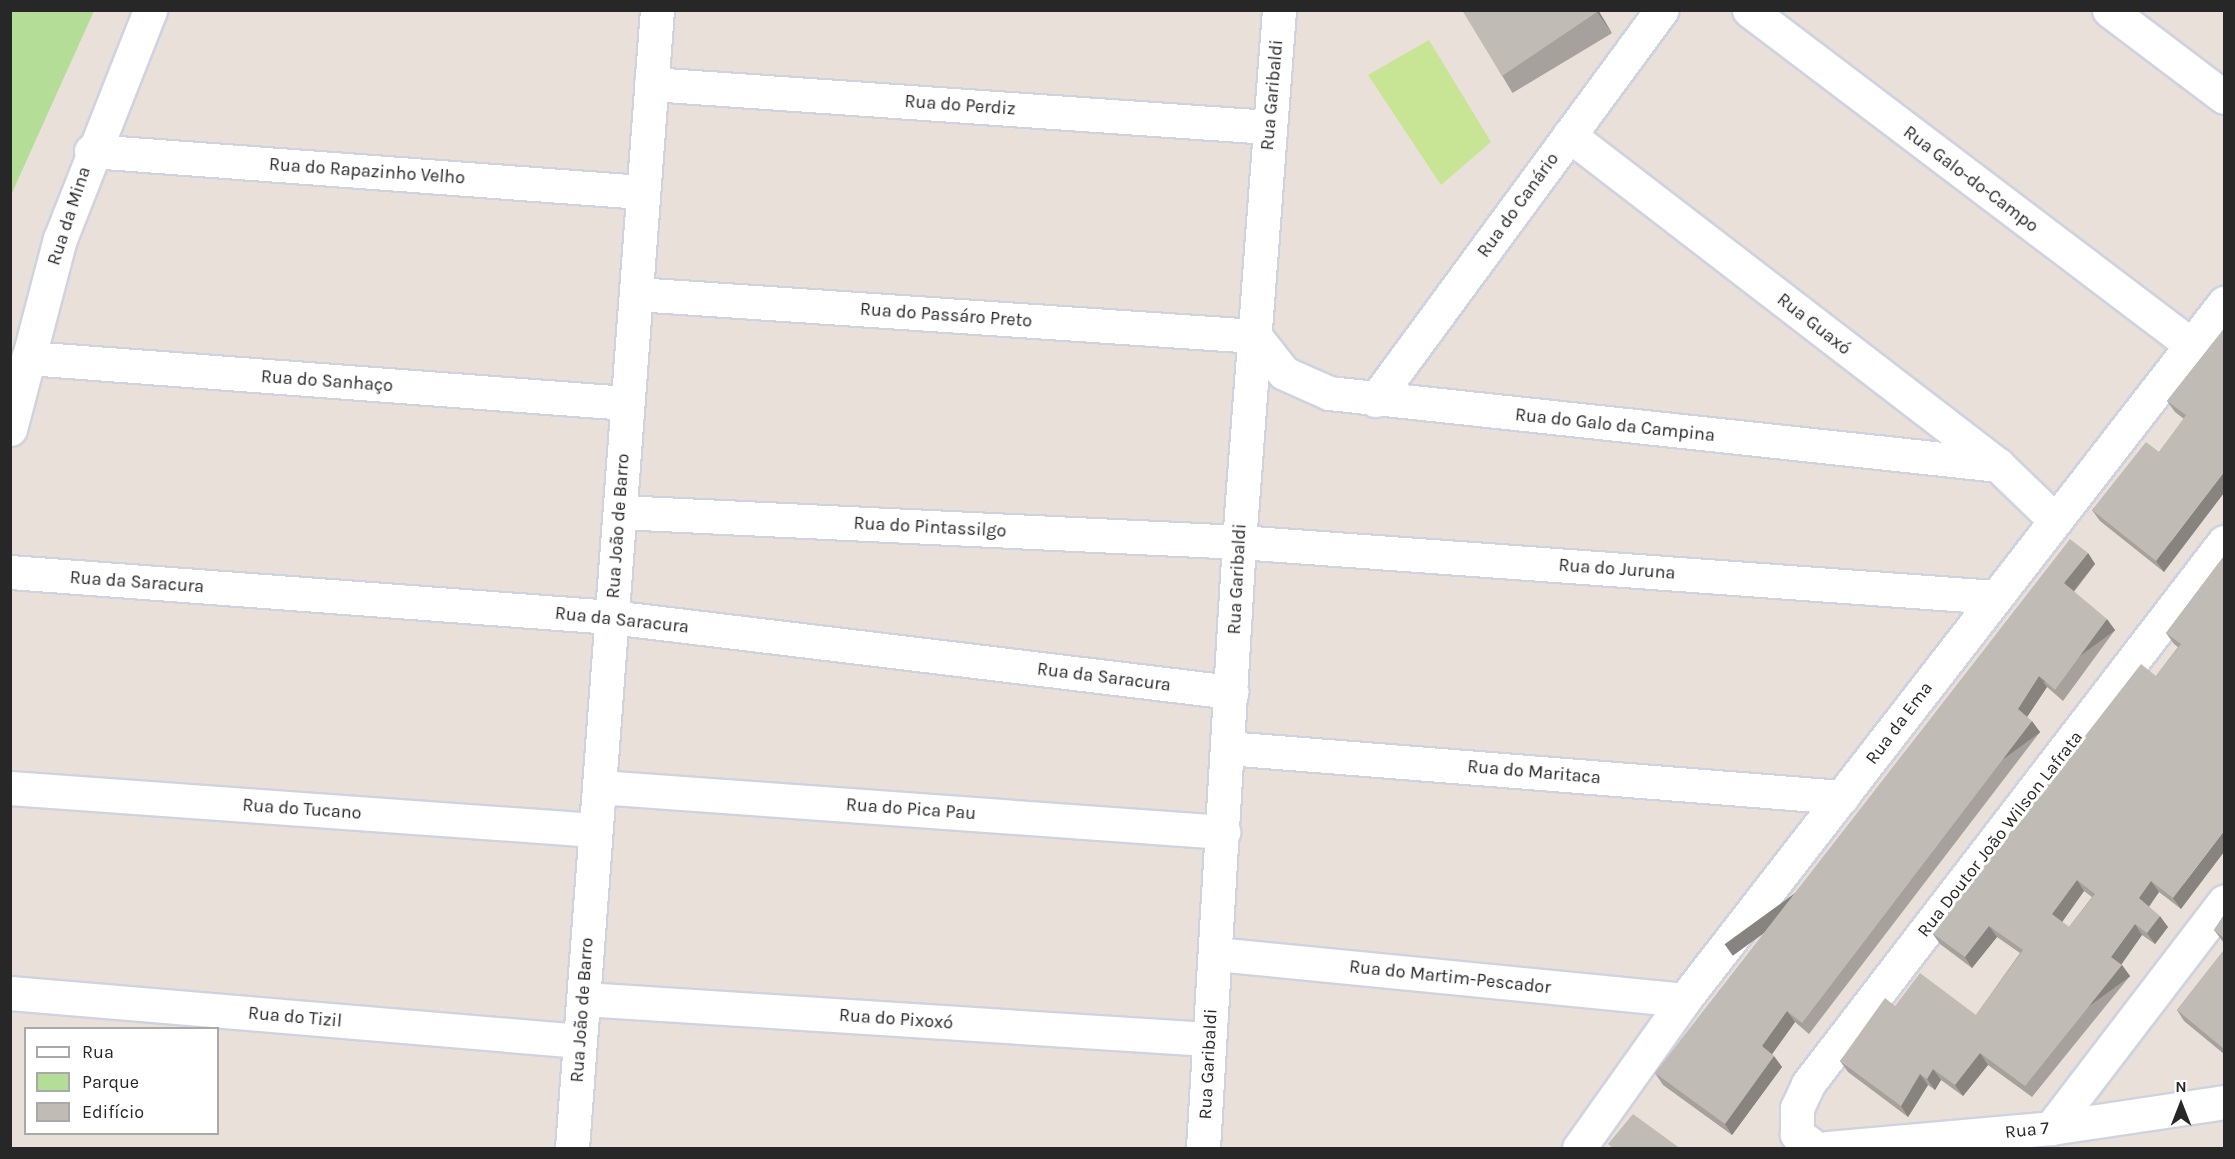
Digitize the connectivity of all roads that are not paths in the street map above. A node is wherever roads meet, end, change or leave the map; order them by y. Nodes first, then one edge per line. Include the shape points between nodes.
1 (150, 10) edge
2 (657, 10) edge
3 (1279, 10) edge
4 (1662, 10) edge
5 (1749, 10) edge
6 (2109, 10) edge
7 (651, 84) junction
8 (2224, 98) edge
9 (1269, 127) junction
10 (1569, 135) junction
11 (91, 151) junction
12 (642, 192) junction
13 (636, 294) junction
14 (2224, 303) edge
15 (1255, 336) junction
16 (2194, 347) junction
17 (28, 358) junction
18 (1375, 400) junction
19 (627, 403) junction
20 (10, 429) edge
21 (1998, 465) junction
22 (620, 512) junction
23 (2054, 519) junction
24 (1239, 542) junction
25 (2224, 542) edge
26 (10, 572) edge
27 (1995, 597) junction
28 (611, 617) junction
29 (1231, 692) junction
30 (1227, 748) junction
31 (599, 787) junction
32 (10, 788) edge
33 (1842, 797) junction
34 (594, 830) junction
35 (1223, 832) junction
36 (2224, 902) edge
37 (1216, 954) junction
38 (10, 993) edge
39 (584, 999) junction
40 (1684, 1000) junction
41 (1208, 1039) junction
42 (580, 1041) junction
43 (2224, 1102) edge
44 (2050, 1128) junction
45 (1807, 1141) edge
46 (572, 1149) edge
47 (1203, 1149) edge
48 (1579, 1149) edge
49 (1828, 1149) edge

1 - 11 street, Rua da Mina
2 - 7 street, Rua João de Barro
3 - 9 street, Rua Garibaldi
4 - 10 street, Rua do Canário
5 - 16 street, Rua Galo-do-Campo
6 - 8 street
7 - 9 street, Rua do Perdiz
7 - 12 street, Rua João de Barro
9 - 15 street, Rua Garibaldi
10 - 18 street, Rua do Canário
10 - 21 street, Rua Guaxó
11 - 12 street, Rua do Rapazinho Velho
11 - 17 street, Rua da Mina via 60,239
12 - 13 street, Rua João de Barro
13 - 15 street, Rua do Passáro Preto
13 - 19 street, Rua João de Barro
14 - 16 street, Rua da Ema
15 - 18 street, Rua do Galo da Campina via 1284,373 1329,393
15 - 24 street, Rua Garibaldi
16 - 23 street, Rua da Ema
17 - 19 street, Rua do Sanhaço
17 - 20 street, Rua da Mina
18 - 21 street, Rua do Galo da Campina
19 - 22 street, Rua João de Barro
21 - 23 street, Rua Guaxó
22 - 24 street, Rua do Pintassilgo
22 - 28 street, Rua João de Barro
23 - 27 street, Rua da Ema
24 - 27 street, Rua do Juruna
24 - 29 street, Rua Garibaldi
25 - 45 street, Rua Doutor João Wilson Lafrata via 1808,1084 1797,1108
26 - 28 street, Rua da Saracura
27 - 33 street, Rua da Ema
28 - 29 street, Rua da Saracura
28 - 31 street, Rua João de Barro
29 - 30 street, Rua Garibaldi
30 - 33 street, Rua do Maritaca
30 - 35 street, Rua Garibaldi
31 - 34 street, Rua João de Barro
31 - 35 street, Rua do Pica Pau
32 - 34 street, Rua do Tucano
33 - 40 street, Rua da Ema
34 - 39 street, Rua João de Barro
35 - 37 street, Rua Garibaldi
36 - 44 street
37 - 40 street, Rua do Martim-Pescador
37 - 41 street, Rua Garibaldi
38 - 42 street, Rua do Tizil
39 - 41 street, Rua do Pixoxó
39 - 42 street, Rua João de Barro
40 - 48 street, Rua da Ema
41 - 47 street, Rua Garibaldi
42 - 46 street, Rua João de Barro
43 - 44 street, Rua 7
44 - 49 street, Rua 7

